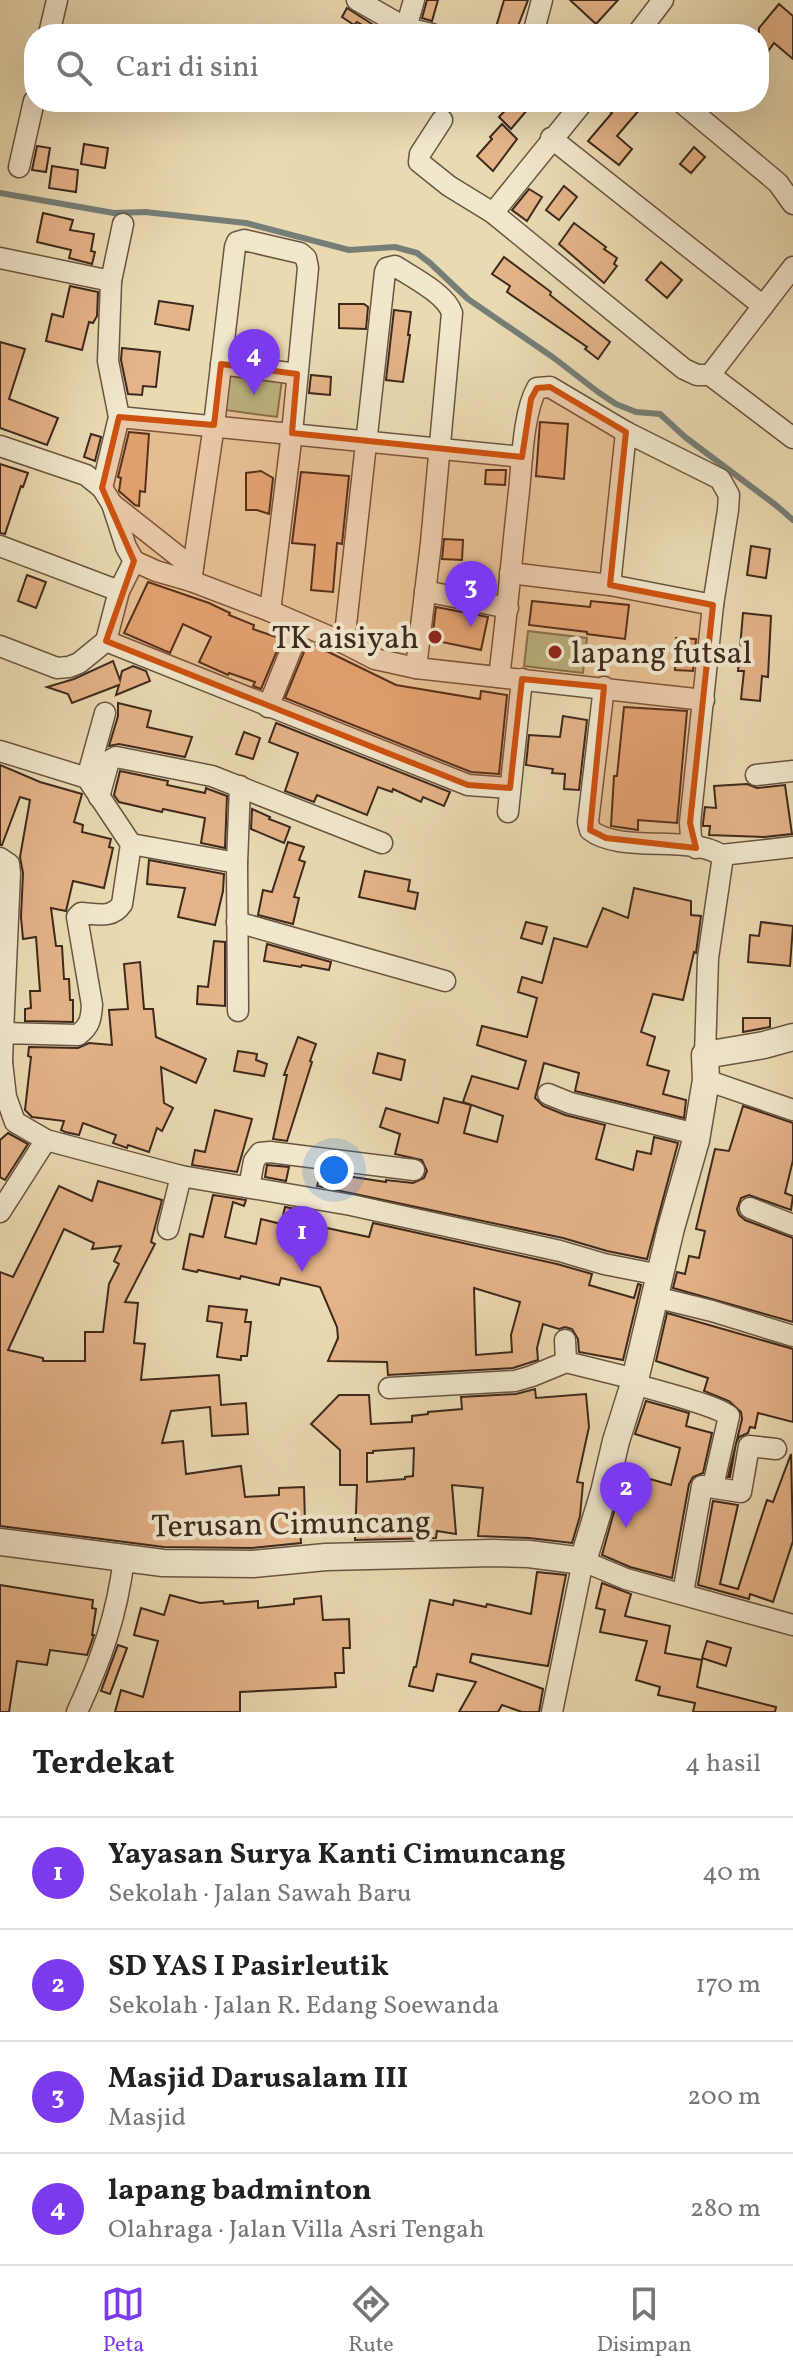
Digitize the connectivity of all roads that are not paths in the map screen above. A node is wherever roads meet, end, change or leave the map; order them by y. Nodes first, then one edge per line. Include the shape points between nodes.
1 (57, 0) edge
2 (357, 0) edge
3 (414, 0) edge
4 (542, 0) edge
5 (663, 0) edge
6 (51, 24) edge
7 (399, 24) edge
8 (407, 24) edge
9 (536, 24) edge
10 (645, 24) edge
11 (32, 112) edge
12 (574, 112) edge
13 (693, 112) edge
14 (442, 120) dead end
15 (551, 138) junction
16 (19, 167) dead end
17 (793, 204) edge
18 (493, 213) junction
19 (123, 224) dead end
20 (0, 258) edge
21 (793, 267) edge
22 (111, 281) junction
23 (763, 306) junction
24 (221, 364) junction
25 (297, 374) junction
26 (710, 375) junction
27 (119, 417) junction
28 (214, 425) junction
29 (626, 432) junction
30 (292, 433) junction
31 (793, 438) edge
32 (366, 441) junction
33 (0, 446) edge
34 (439, 447) junction
35 (522, 457) junction
36 (107, 496) junction
37 (0, 546) edge
38 (134, 561) junction
39 (510, 573) junction
40 (192, 574) junction
41 (610, 585) junction
42 (119, 591) junction
43 (425, 591) junction
44 (713, 605) junction
45 (508, 608) junction
46 (270, 611) junction
47 (301, 625) junction
48 (106, 641) junction
49 (344, 643) junction
50 (0, 646) edge
51 (416, 668) junction
52 (499, 677) junction
53 (522, 679) junction
54 (604, 687) junction
55 (704, 700) junction
56 (268, 707) junction
57 (105, 713) dead end
58 (0, 751) edge
59 (793, 771) edge
60 (756, 775) dead end
61 (87, 778) junction
62 (240, 786) junction
63 (510, 788) junction
64 (99, 797) junction
65 (508, 812) dead end
66 (382, 843) dead end
67 (131, 844) junction
68 (793, 847) edge
69 (696, 848) junction
70 (721, 855) junction
71 (0, 858) edge
72 (237, 863) junction
73 (237, 922) junction
74 (445, 981) dead end
75 (238, 1011) dead end
76 (3, 1033) junction
77 (793, 1037) edge
78 (1, 1062) edge
79 (706, 1068) junction
80 (548, 1094) dead end
81 (793, 1110) edge
82 (696, 1134) junction
83 (46, 1140) junction
84 (414, 1170) dead end
85 (181, 1176) junction
86 (249, 1187) junction
87 (750, 1208) dead end
88 (0, 1212) edge
89 (793, 1225) edge
90 (168, 1229) dead end
91 (658, 1286) junction
92 (793, 1336) edge
93 (565, 1340) dead end
94 (566, 1362) junction
95 (635, 1382) junction
96 (389, 1388) dead end
97 (776, 1449) dead end
98 (713, 1486) junction
99 (0, 1542) edge
100 (124, 1558) junction
101 (583, 1561) junction
102 (683, 1593) junction
103 (793, 1625) edge
104 (77, 1712) edge
105 (552, 1712) edge

1 - 6 street
2 - 7 street
3 - 8 street
4 - 9 street
5 - 10 street
11 - 16 street
12 - 15 street
13 - 17 street via 778,183
14 - 18 street via 419,162
15 - 18 street
15 - 23 street
18 - 26 street via 684,369
19 - 22 street
20 - 22 street
21 - 23 street
22 - 27 street via 108,361
23 - 26 street
24 - 25 street
24 - 25 street via 235,247 244,240 306,258
24 - 28 street
25 - 30 street
26 - 31 street
27 - 28 street
27 - 36 street
28 - 30 street
28 - 40 street
29 - 35 street via 550,387 537,388
29 - 41 street
29 - 44 street via 725,486 728,510
30 - 32 street
30 - 46 street
32 - 34 street
32 - 34 street via 385,272 395,266 443,298 452,313
32 - 49 street
33 - 36 street via 86,475
34 - 35 street
34 - 43 street
35 - 39 street
36 - 38 street
36 - 40 street
37 - 42 street
38 - 40 street via 156,571
38 - 42 street
39 - 41 street
39 - 45 street
40 - 46 street
41 - 44 street
42 - 48 street
43 - 45 street
43 - 51 street
44 - 55 street
45 - 52 street
46 - 47 street
47 - 49 street
47 - 56 street
48 - 50 street via 79,663 57,668
48 - 56 street
49 - 51 street via 375,659
51 - 52 street
52 - 53 street
53 - 54 street
53 - 63 street
54 - 55 street
54 - 69 street via 590,830 606,838
55 - 69 street via 690,823
56 - 63 street via 468,785
57 - 61 street
58 - 61 street
59 - 60 street
61 - 64 street
62 - 64 street via 116,757 109,761
62 - 66 street
62 - 72 street
63 - 65 street
64 - 67 street
67 - 72 street
67 - 76 street via 117,911 77,917 92,1005 87,1028 78,1035
68 - 70 street
69 - 70 street
70 - 79 street via 708,958
71 - 76 street via 9,864 10,873
72 - 73 street
73 - 74 street
73 - 75 street
76 - 78 street
77 - 79 street
78 - 83 street via 15,1122
79 - 81 street
79 - 82 street
80 - 82 street
82 - 91 street
83 - 85 street
83 - 88 street
84 - 86 street via 260,1153
85 - 86 street
85 - 90 street
86 - 91 street via 560,1251
87 - 89 street
91 - 92 street via 712,1311
91 - 95 street
93 - 94 street
94 - 95 street
94 - 96 street via 515,1381
95 - 98 street via 726,1412
95 - 101 street
97 - 98 street via 749,1446 741,1492
98 - 102 street via 702,1486
99 - 100 street, Terusan Cimuncang
100 - 101 street, Terusan Cimuncang via 253,1564 493,1553
100 - 104 street via 110,1633
101 - 102 street via 626,1579
101 - 105 street
102 - 103 street

